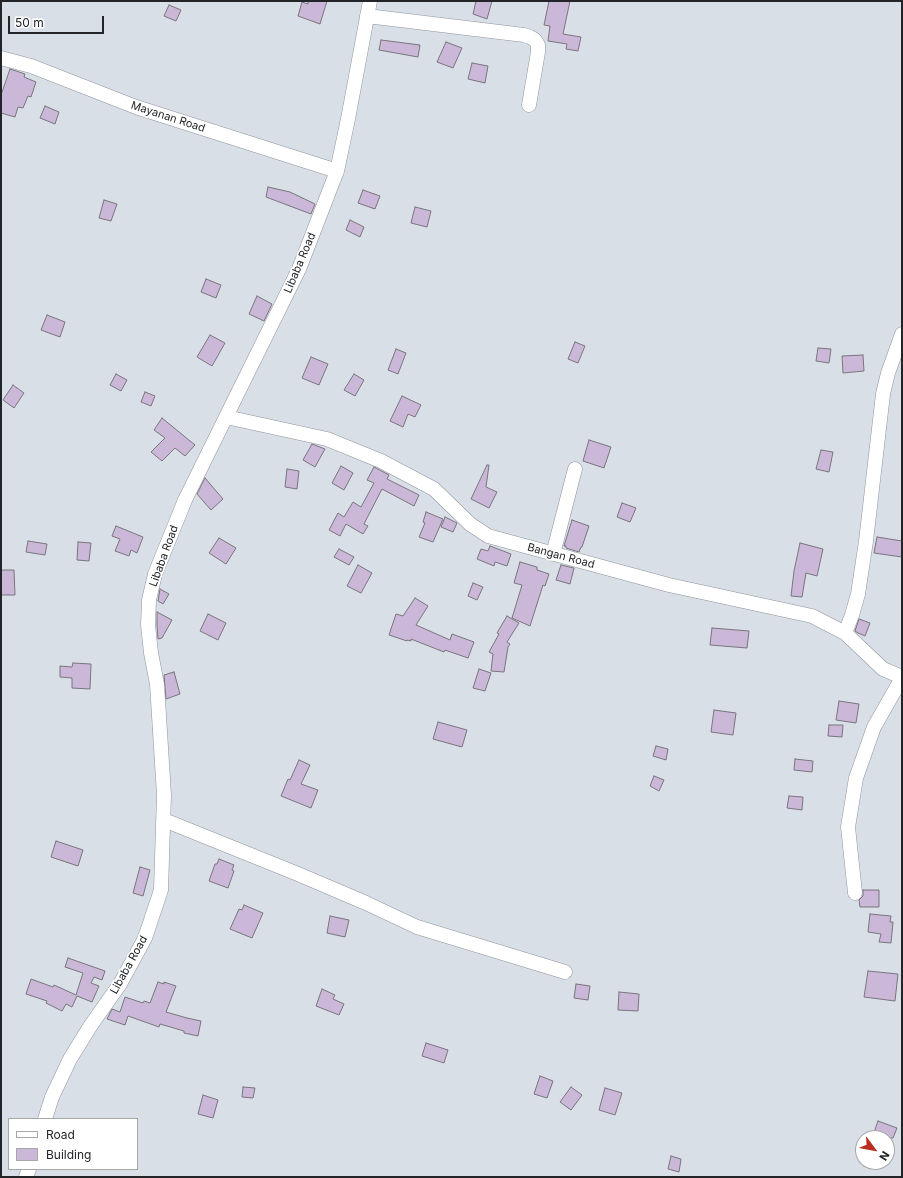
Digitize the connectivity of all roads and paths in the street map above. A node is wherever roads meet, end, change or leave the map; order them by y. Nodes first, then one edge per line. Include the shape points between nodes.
1 (370, 1) edge
2 (367, 16) junction
3 (1, 58) edge
4 (529, 105) dead end
5 (337, 171) junction
6 (902, 334) edge
7 (226, 417) junction
8 (575, 469) dead end
9 (553, 554) junction
10 (845, 633) junction
11 (902, 677) edge
12 (164, 820) junction
13 (855, 893) dead end
14 (566, 972) dead end
15 (45, 1118) edge

1 - 2 street, Libaba Road
2 - 4 street via 530,37 538,45 538,52
2 - 5 street, Libaba Road
3 - 5 street, Mayanan Road via 31,66 136,108
5 - 7 street, Libaba Road via 299,269
6 - 10 street via 883,394 858,594
7 - 9 street, Bangan Road via 327,439 381,461 434,489 470,524 488,536
7 - 12 street, Libaba Road via 185,500 155,574 149,600 148,625 150,653 157,684
8 - 9 street
9 - 10 street, Bangan Road via 669,585 812,616
10 - 11 street, Bangan Road via 883,670
11 - 13 street via 874,727 856,778 848,827
12 - 14 street via 298,874 416,927
12 - 15 street, Libaba Road via 160,890 145,938 120,984 70,1059

